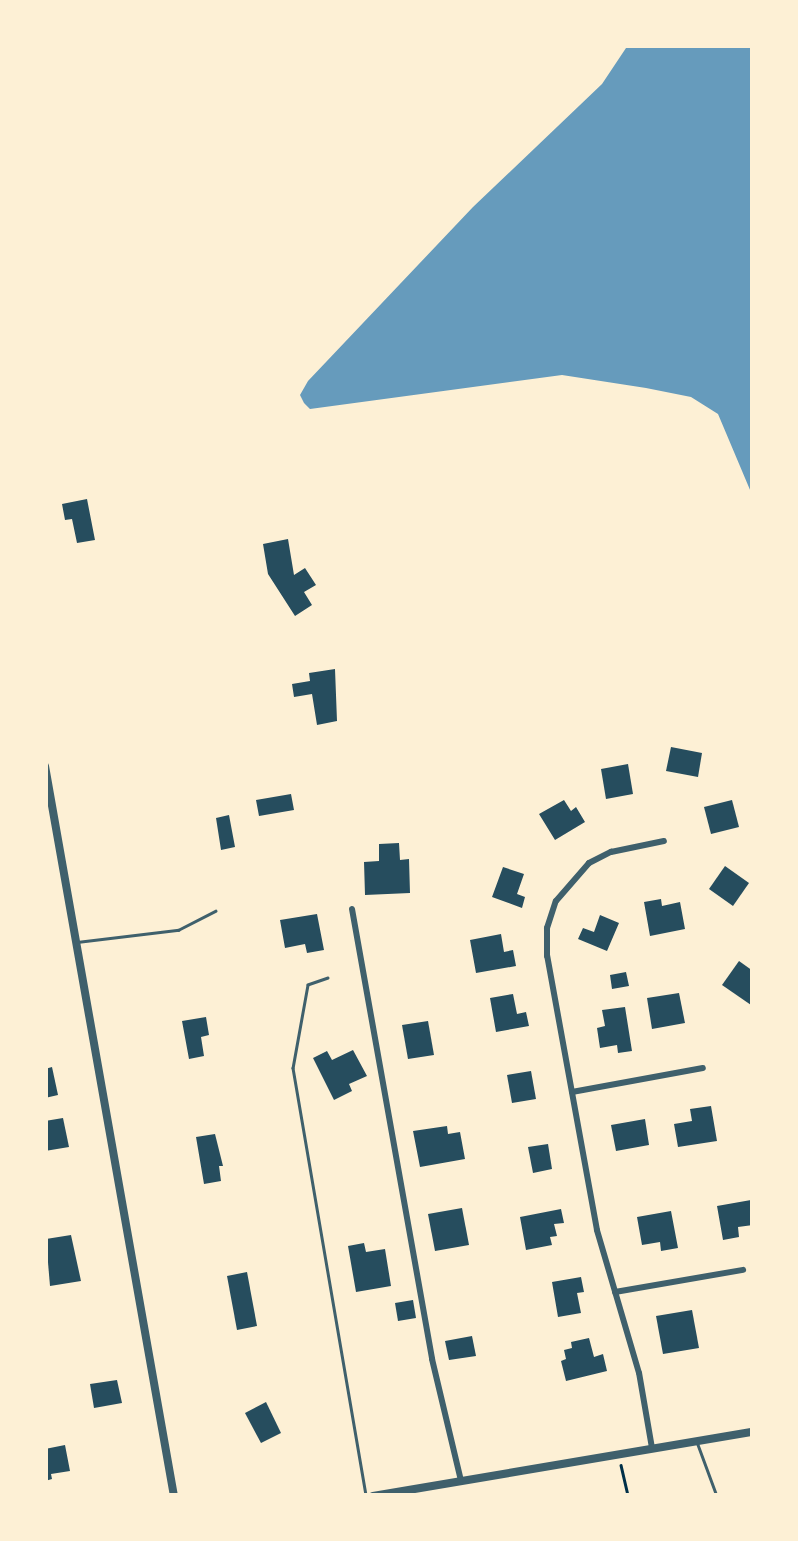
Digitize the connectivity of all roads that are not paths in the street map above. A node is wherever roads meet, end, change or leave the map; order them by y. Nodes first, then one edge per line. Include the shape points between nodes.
1 (45, 766) edge
2 (664, 841) dead end
3 (352, 909) dead end
4 (215, 910) dead end
5 (76, 942) junction
6 (328, 978) dead end
7 (703, 1068) dead end
8 (572, 1092) junction
9 (743, 1270) dead end
10 (615, 1292) junction
11 (753, 1432) edge
12 (697, 1441) junction
13 (652, 1448) junction
14 (462, 1481) junction
15 (174, 1496) edge
16 (370, 1496) edge
17 (717, 1496) edge

1 - 5 street
2 - 8 street via 611,852 589,864 556,901 547,956
3 - 14 street via 432,1359
4 - 5 lane via 178,930
5 - 15 street
6 - 16 lane via 308,985 293,1068
7 - 8 street
8 - 10 street via 596,1230
9 - 10 street
10 - 13 street
11 - 12 street
12 - 13 street
12 - 17 lane
13 - 14 street
14 - 16 street

